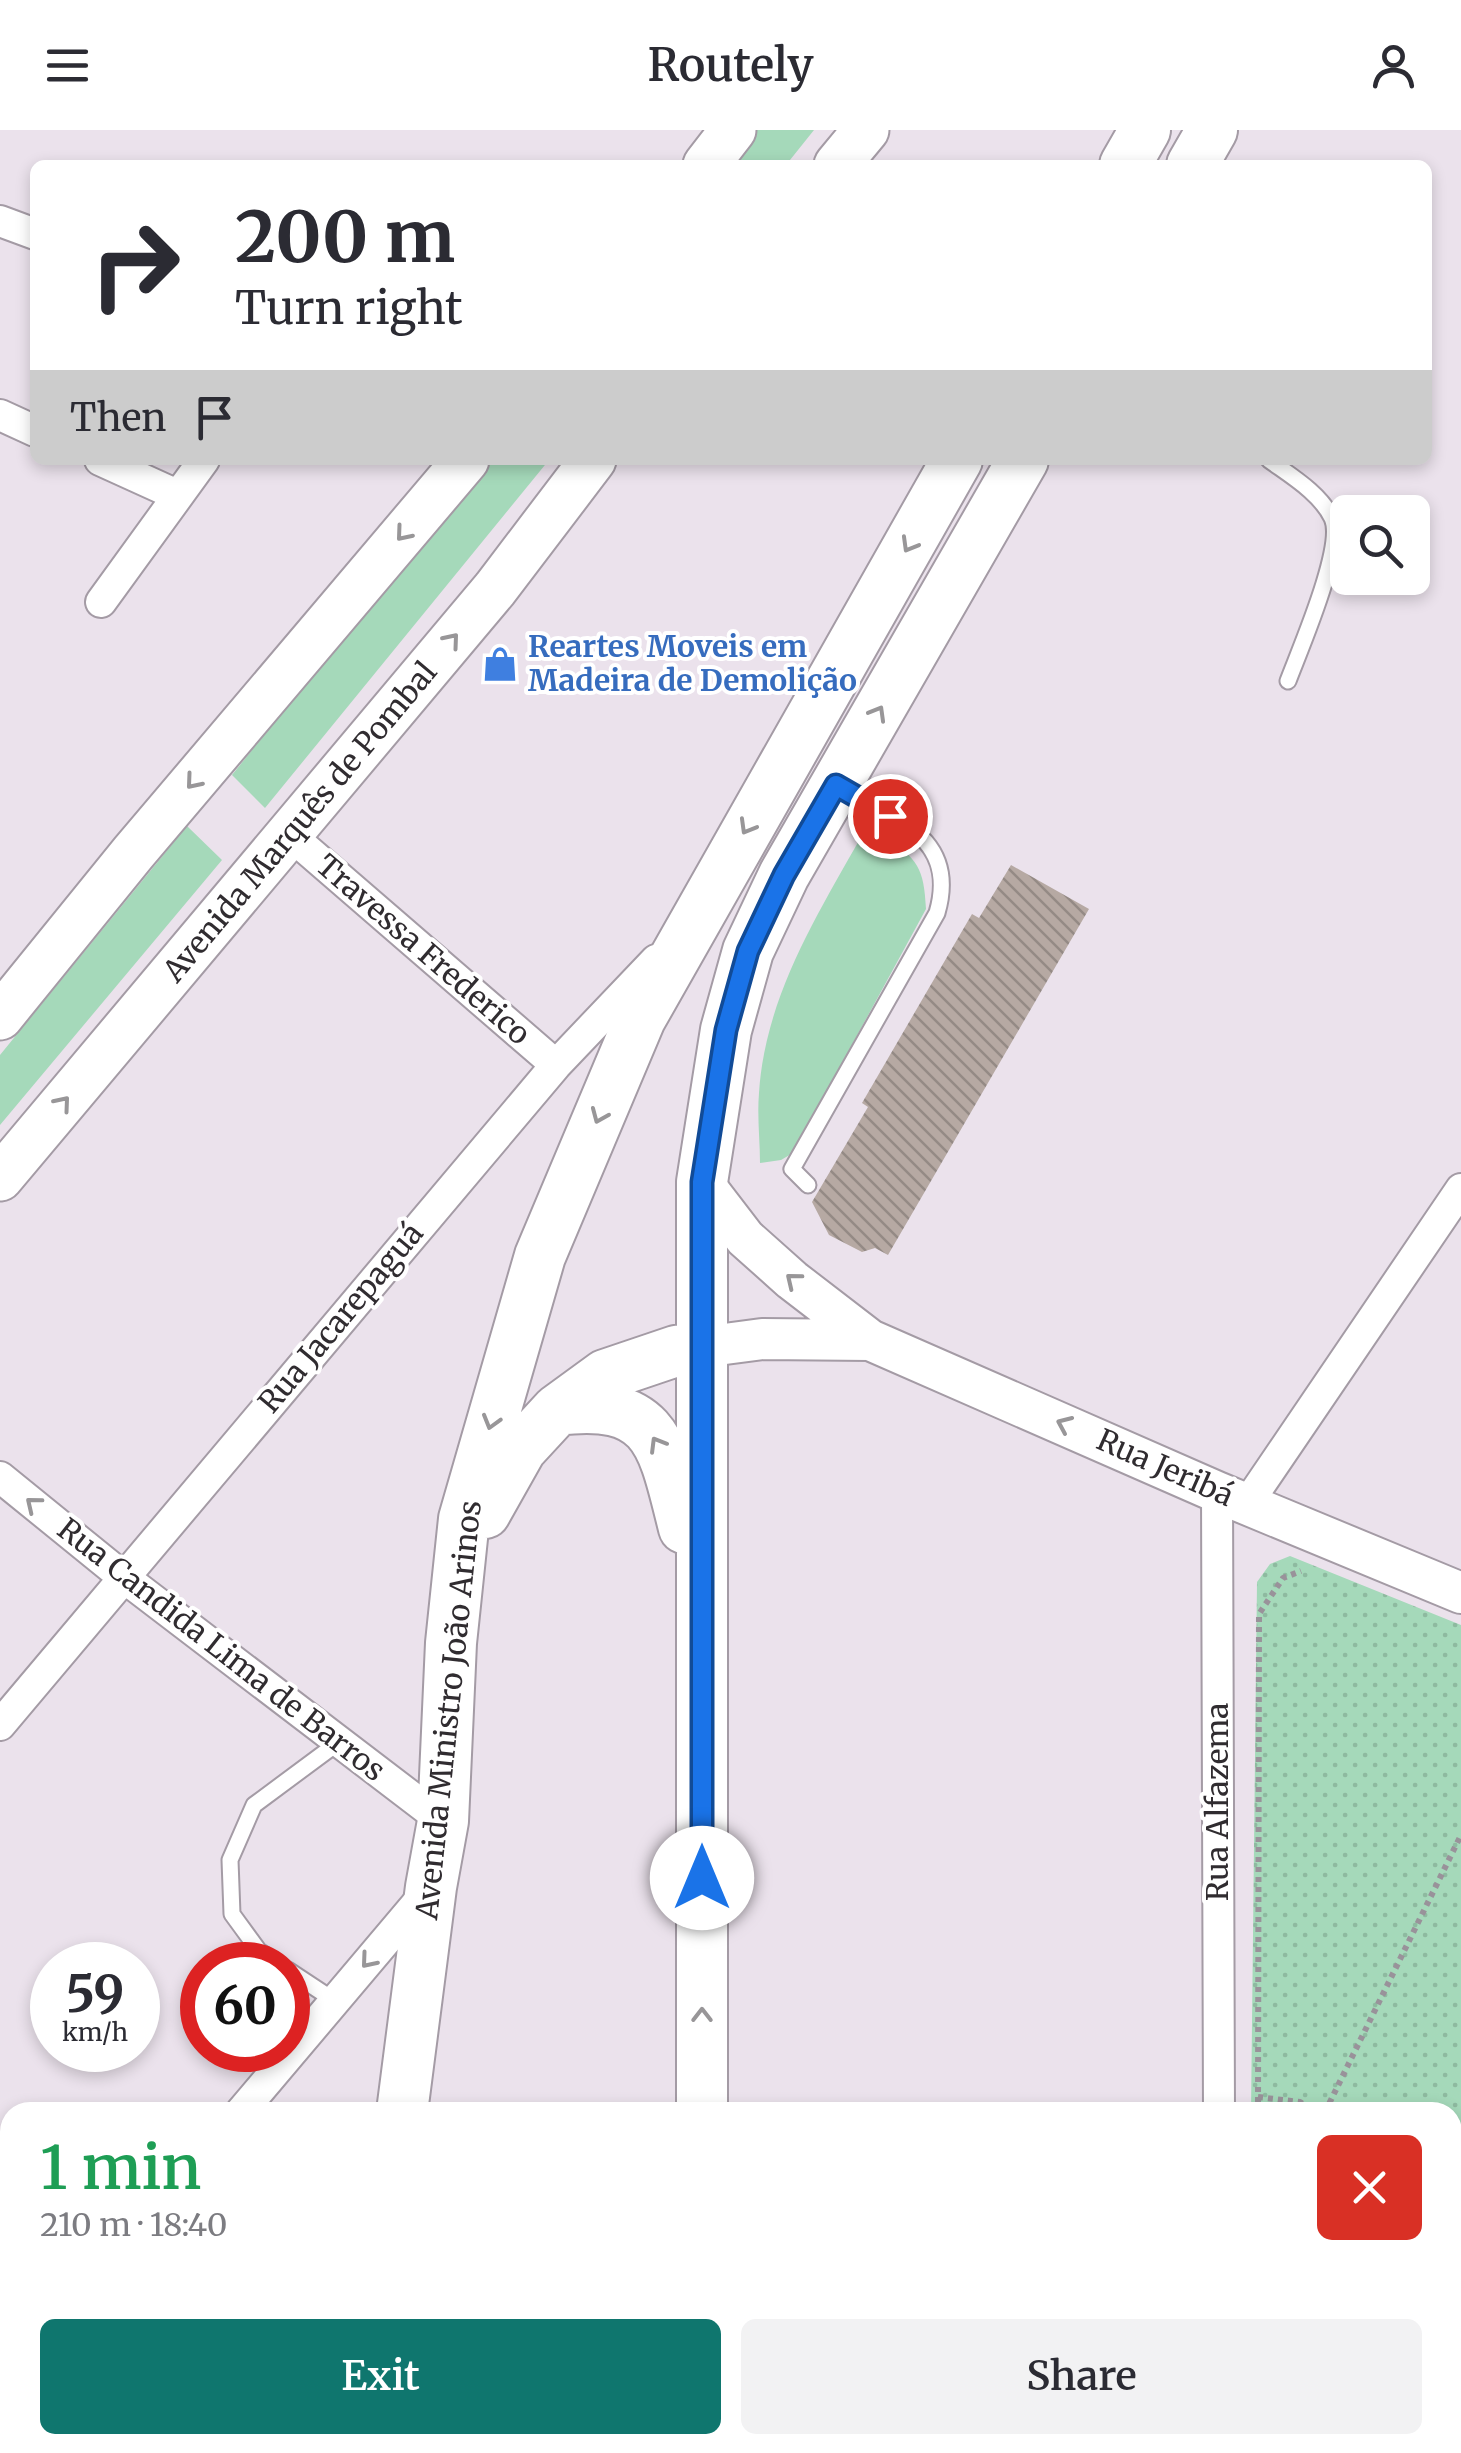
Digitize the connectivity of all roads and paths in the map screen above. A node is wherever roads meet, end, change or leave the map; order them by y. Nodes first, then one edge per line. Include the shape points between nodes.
1 (733, 130) edge
2 (866, 130) edge
3 (1145, 130) edge
4 (1212, 130) edge
5 (710, 160) edge
6 (841, 160) edge
7 (1128, 160) edge
8 (1195, 160) edge
9 (0, 221) edge
10 (30, 232) edge
11 (0, 415) edge
12 (30, 429) edge
13 (111, 465) edge
14 (200, 465) edge
15 (462, 465) edge
16 (589, 465) edge
17 (954, 465) edge
18 (1020, 465) edge
19 (1277, 465) edge
20 (177, 495) junction
21 (102, 602) dead end
22 (1288, 681) dead end
23 (836, 785) junction
24 (290, 835) junction
25 (693, 922) junction
26 (0, 1017) edge
27 (556, 1065) junction
28 (0, 1178) edge
29 (702, 1182) junction
30 (808, 1185) dead end
31 (1461, 1189) edge
32 (870, 1340) junction
33 (702, 1347) junction
34 (557, 1410) junction
35 (0, 1477) edge
36 (1232, 1498) junction
37 (1308, 1572) dead end
38 (122, 1576) junction
39 (1461, 1592) edge
40 (702, 1604) junction
41 (451, 1642) junction
42 (0, 1724) edge
43 (340, 1742) junction
44 (443, 1821) junction
45 (1461, 1835) edge
46 (431, 1887) junction
47 (252, 1942) edge
48 (310, 1985) edge
49 (335, 2001) junction
50 (1258, 2096) junction
51 (249, 2102) edge
52 (403, 2102) edge
53 (702, 2102) edge
54 (1219, 2102) edge
55 (1258, 2102) edge
56 (1300, 2102) edge
57 (1330, 2102) edge

1 - 5 main road
2 - 6 main road
3 - 7 main road
4 - 8 main road
9 - 10 street
11 - 12 street
13 - 20 street
14 - 20 street
15 -> 26 main road
24 -> 16 main road, Avenida Marquês de Pombal
17 -> 25 main road, Avenida Ministro João Arinos
23 -> 18 main road
19 - 22 lane via 1332,519 1336,544
20 - 21 street
23 - 29 main road via 748,951 726,1030
23 - 30 lane via 917,832 940,866 944,888 937,913 792,1169
24 - 27 street, Travessa Frederico
28 -> 24 main road, Avenida Marquês de Pombal
25 - 27 street, Rua Jacarepaguá
25 -> 41 main road, Avenida Ministro João Arinos via 640,1019 540,1256 464,1519
27 - 38 street, Rua Jacarepaguá
32 -> 29 street via 745,1238
29 - 33 main road
31 - 36 street
32 - 33 street via 762,1339
36 -> 32 street, Rua Jeribá
33 - 34 main road via 605,1374
33 - 40 main road
40 -> 34 main road via 665,1456 652,1433 614,1409
34 - 41 main road via 521,1449 478,1525
38 -> 35 street, Rua Candida Lima de Barros
36 - 39 street, Rua Jeribá
36 - 54 street, Rua Alfazema
37 - 50 path via 1282,1578 1260,1614
38 - 42 street, Rua Jacarepaguá
38 - 43 street, Rua Candida Lima de Barros
53 -> 40 main road
41 - 44 main road, Avenida Ministro João Arinos
43 - 44 street, Rua Candida Lima de Barros
43 - 47 lane via 254,1805 230,1860 232,1914
44 - 46 main road, Avenida Ministro João Arinos
45 - 57 path
46 -> 49 street
46 - 52 main road, Avenida Ministro João Arinos
48 - 49 lane
49 - 51 street
50 - 55 path
50 - 56 path

